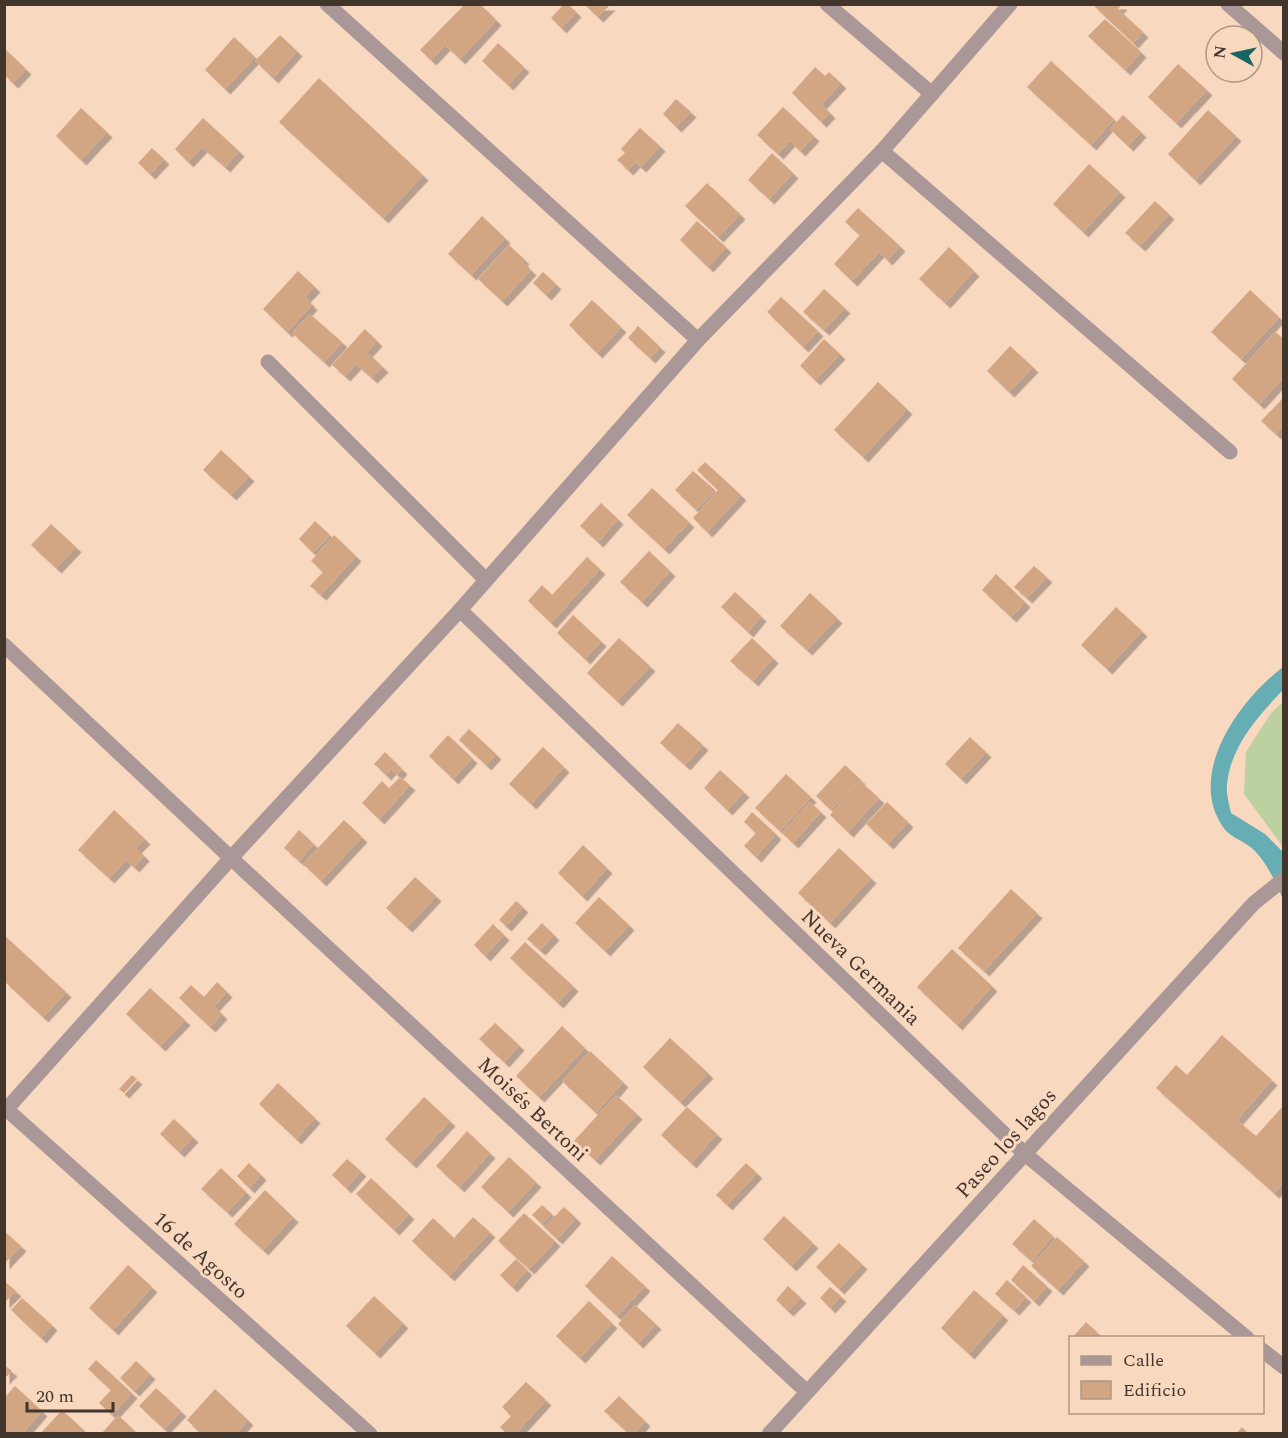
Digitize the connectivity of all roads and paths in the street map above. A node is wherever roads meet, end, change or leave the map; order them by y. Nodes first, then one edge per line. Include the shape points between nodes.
1 (327, 4) edge
2 (827, 4) edge
3 (1010, 4) edge
4 (1228, 4) edge
5 (1284, 53) edge
6 (932, 93) junction
7 (882, 151) junction
8 (698, 340) junction
9 (268, 363) dead end
10 (1230, 452) dead end
11 (486, 580) junction
12 (460, 610) junction
13 (4, 645) edge
14 (231, 858) junction
15 (1280, 881) edge
16 (5, 1109) edge
17 (1025, 1154) junction
18 (1245, 1336) edge
19 (1264, 1351) edge
20 (1284, 1367) edge
21 (807, 1392) junction
22 (370, 1434) edge
23 (769, 1434) edge

1 - 8 street
2 - 6 street
3 - 6 street
4 - 5 street
6 - 7 street
7 - 8 street
7 - 10 street
8 - 11 street
9 - 11 street
11 - 12 street
12 - 14 street
12 - 17 street, Nueva Germania
13 - 14 street, Moisés Bertoni
14 - 16 street
14 - 21 street, Moisés Bertoni
15 - 17 street, Paseo los lagos via 1254,903
16 - 22 street, 16 de Agosto
17 - 18 street, Nueva Germania
17 - 21 street, Paseo los lagos
19 - 20 street
21 - 23 street, Paseo los lagos

